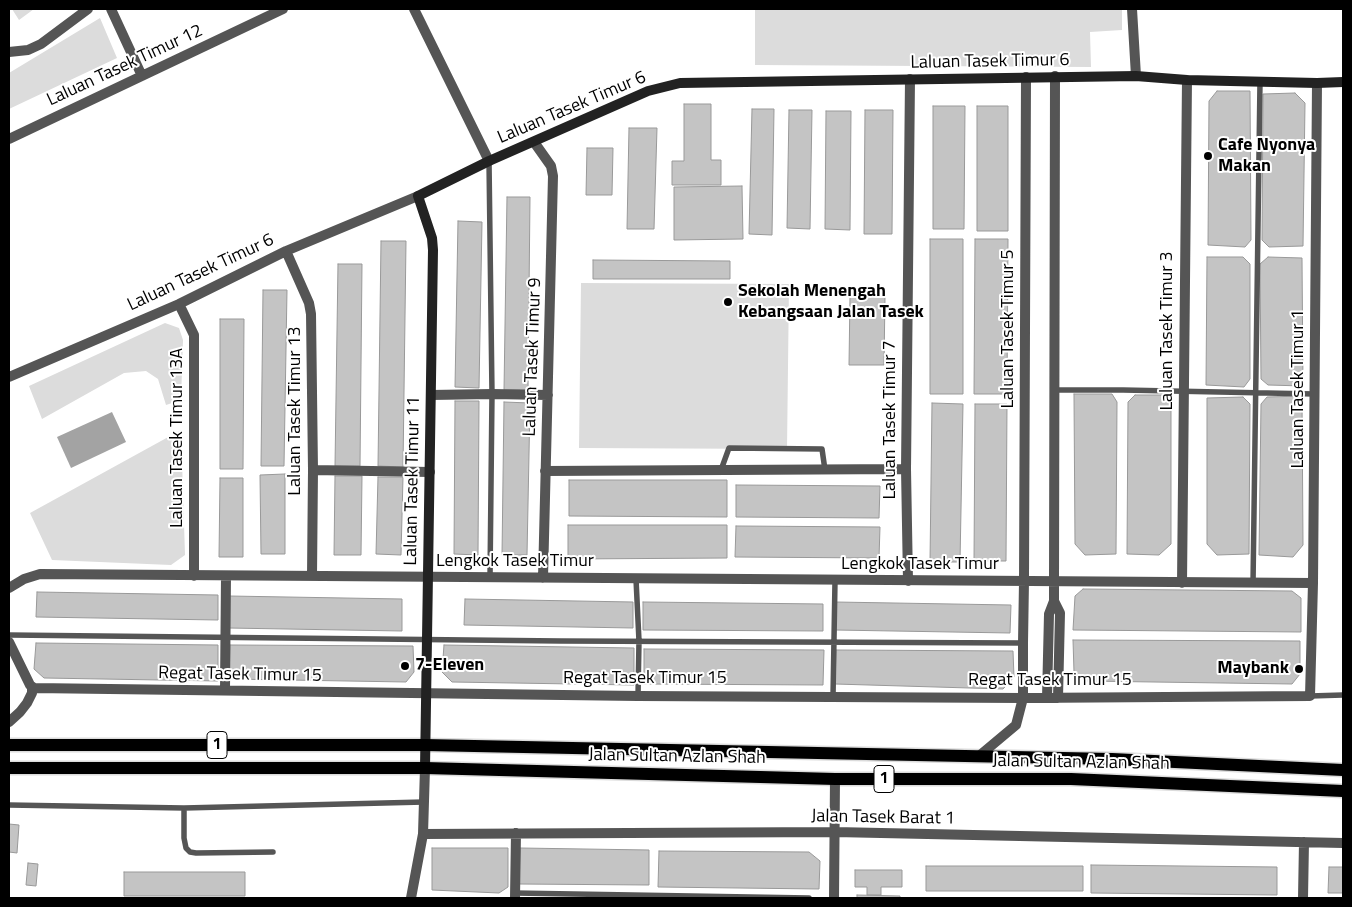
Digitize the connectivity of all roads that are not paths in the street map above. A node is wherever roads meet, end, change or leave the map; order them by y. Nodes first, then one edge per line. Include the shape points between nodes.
1 (88, 9) edge
2 (111, 9) edge
3 (283, 9) edge
4 (414, 9) edge
5 (1132, 9) edge
6 (9, 52) edge
7 (142, 76) junction
8 (1055, 76) junction
9 (1136, 76) junction
10 (1026, 77) junction
11 (910, 79) junction
12 (1187, 80) junction
13 (1260, 82) junction
14 (1343, 82) edge
15 (1317, 83) junction
16 (9, 139) edge
17 (534, 142) junction
18 (489, 161) junction
19 (418, 196) junction
20 (286, 251) junction
21 (179, 304) junction
22 (9, 377) edge
23 (1055, 390) junction
24 (1184, 391) junction
25 (1256, 393) junction
26 (492, 394) junction
27 (1315, 394) junction
28 (431, 395) junction
29 (548, 395) junction
30 (313, 470) junction
31 (721, 470) junction
32 (825, 470) junction
33 (906, 470) junction
34 (545, 471) junction
35 (430, 472) junction
36 (194, 576) junction
37 (226, 576) junction
38 (312, 576) junction
39 (428, 577) junction
40 (490, 578) junction
41 (543, 578) junction
42 (636, 579) junction
43 (835, 581) junction
44 (908, 581) junction
45 (1024, 581) junction
46 (1054, 582) junction
47 (1182, 583) junction
48 (1313, 583) junction
49 (1253, 584) junction
50 (9, 588) edge
51 (1054, 601) junction
52 (9, 635) edge
53 (225, 637) junction
54 (427, 639) junction
55 (639, 641) junction
56 (9, 642) edge
57 (834, 642) junction
58 (1023, 643) junction
59 (32, 687) junction
60 (225, 690) junction
61 (426, 694) junction
62 (1343, 695) edge
63 (638, 696) junction
64 (1310, 696) junction
65 (833, 697) junction
66 (1023, 698) junction
67 (1047, 698) junction
68 (1058, 698) junction
69 (9, 722) edge
70 (9, 745) edge
71 (426, 745) junction
72 (979, 756) junction
73 (9, 768) edge
74 (425, 768) junction
75 (1343, 770) edge
76 (835, 779) junction
77 (1343, 791) edge
78 (424, 802) junction
79 (9, 805) edge
80 (184, 808) junction
81 (835, 832) junction
82 (423, 834) junction
83 (516, 834) junction
84 (1304, 842) junction
85 (1343, 843) edge
86 (273, 852) dead end
87 (515, 896) edge
88 (411, 898) edge
89 (808, 898) edge
90 (834, 898) edge
91 (1303, 898) edge

1 - 6 street via 40,44 28,50
2 - 7 street
3 - 7 street, Laluan Tasek Timur 12
4 - 18 street
5 - 9 street
7 - 16 street, Laluan Tasek Timur 12
8 - 9 street, Laluan Tasek Timur 6
8 - 10 street, Laluan Tasek Timur 6
8 - 23 street
9 - 12 street, Laluan Tasek Timur 6
10 - 11 street, Laluan Tasek Timur 6
10 - 45 street, Laluan Tasek Timur 5
11 - 17 street, Laluan Tasek Timur 6 via 680,83 648,91
11 - 33 street, Laluan Tasek Timur 7
12 - 13 street, Laluan Tasek Timur 6
12 - 24 street, Laluan Tasek Timur 3
13 - 15 street, Laluan Tasek Timur 6
13 - 25 lane
14 - 15 street, Laluan Tasek Timur 6
15 - 27 street, Laluan Tasek Timur 1
17 - 18 street, Laluan Tasek Timur 6
17 - 29 street, Laluan Tasek Timur 9 via 551,166 553,176
18 - 19 street, Laluan Tasek Timur 6
18 - 26 lane
19 - 20 street, Laluan Tasek Timur 6
19 - 28 street, Laluan Tasek Timur 11 via 433,250
20 - 21 street, Laluan Tasek Timur 6
20 - 30 street, Laluan Tasek Timur 13 via 311,314
21 - 22 street, Laluan Tasek Timur 6
21 - 36 street, Laluan Tasek Timur 13A via 194,335
23 - 24 lane
23 - 46 street
24 - 25 lane
24 - 47 street, Laluan Tasek Timur 3
25 - 27 lane
25 - 49 lane
26 - 28 street
26 - 29 street
26 - 40 lane
27 - 48 street, Laluan Tasek Timur 1
28 - 35 street, Laluan Tasek Timur 11
29 - 34 street, Laluan Tasek Timur 9
30 - 35 street
30 - 38 street, Laluan Tasek Timur 13
31 - 32 street
31 - 32 lane via 729,448 822,450
31 - 34 street
32 - 33 street
33 - 44 street, Laluan Tasek Timur 7
34 - 41 street, Laluan Tasek Timur 9
35 - 39 street, Laluan Tasek Timur 11
36 - 37 street, Lengkok Tasek Timur
36 - 50 street, Lengkok Tasek Timur via 40,574
37 - 38 street, Lengkok Tasek Timur
37 - 53 street
38 - 39 street, Lengkok Tasek Timur
39 - 40 street, Lengkok Tasek Timur
39 - 54 street, Laluan Tasek Timur 11
40 - 41 street, Lengkok Tasek Timur
41 - 42 street, Lengkok Tasek Timur
42 - 43 street, Lengkok Tasek Timur
42 - 55 lane
43 - 44 street, Lengkok Tasek Timur
43 - 57 lane
44 - 45 street, Lengkok Tasek Timur
45 - 46 street, Lengkok Tasek Timur
45 - 58 street, Lengkok Tasek Timur
46 - 47 street, Lengkok Tasek Timur
46 - 51 street
47 - 49 street, Lengkok Tasek Timur
48 - 49 street, Lengkok Tasek Timur
48 - 64 street, Laluan Tasek Timur 1
51 - 67 street via 1049,614
51 - 68 street via 1060,613
52 - 53 lane
53 - 54 lane
53 - 60 street
54 - 55 lane
54 - 61 street, Laluan Tasek Timur 11
55 - 57 lane
55 - 63 lane
56 - 59 street
57 - 58 lane
57 - 65 lane
58 - 66 street, Lengkok Tasek Timur
59 - 60 street, Regat Tasek Timur 15
59 - 69 street via 27,704
60 - 61 street, Regat Tasek Timur 15
61 - 63 street, Regat Tasek Timur 15
61 - 71 street, Laluan Tasek Timur 11
62 - 64 lane
63 - 65 street, Regat Tasek Timur 15
64 - 68 street, Regat Tasek Timur 15
65 - 66 street, Regat Tasek Timur 15
66 - 67 street, Regat Tasek Timur 15
66 - 72 street, Lengkok Tasek Timur via 1016,725
67 - 68 street, Regat Tasek Timur 15
70 - 71 main road, Jalan Sultan Azlan Shah / 1
71 - 72 main road, Jalan Sultan Azlan Shah / 1
71 - 74 street, Laluan Tasek Timur 11
72 - 75 main road, Jalan Sultan Azlan Shah / 1
73 - 74 main road, Jalan Sultan Azlan Shah / 1
74 - 76 main road, Jalan Sultan Azlan Shah / 1
74 - 78 street
76 - 77 main road, Jalan Sultan Azlan Shah / 1 via 1071,779
76 - 81 street
78 - 80 lane
78 - 82 street
79 - 80 lane
80 - 86 lane via 184,838 190,852
81 - 83 street, Jalan Tasek Barat 1
81 - 84 street, Jalan Tasek Barat 1
81 - 90 street
82 - 83 street, Jalan Tasek Barat 1
82 - 88 street
83 - 87 street
84 - 85 street, Jalan Tasek Barat 1
84 - 91 street
87 - 89 lane

